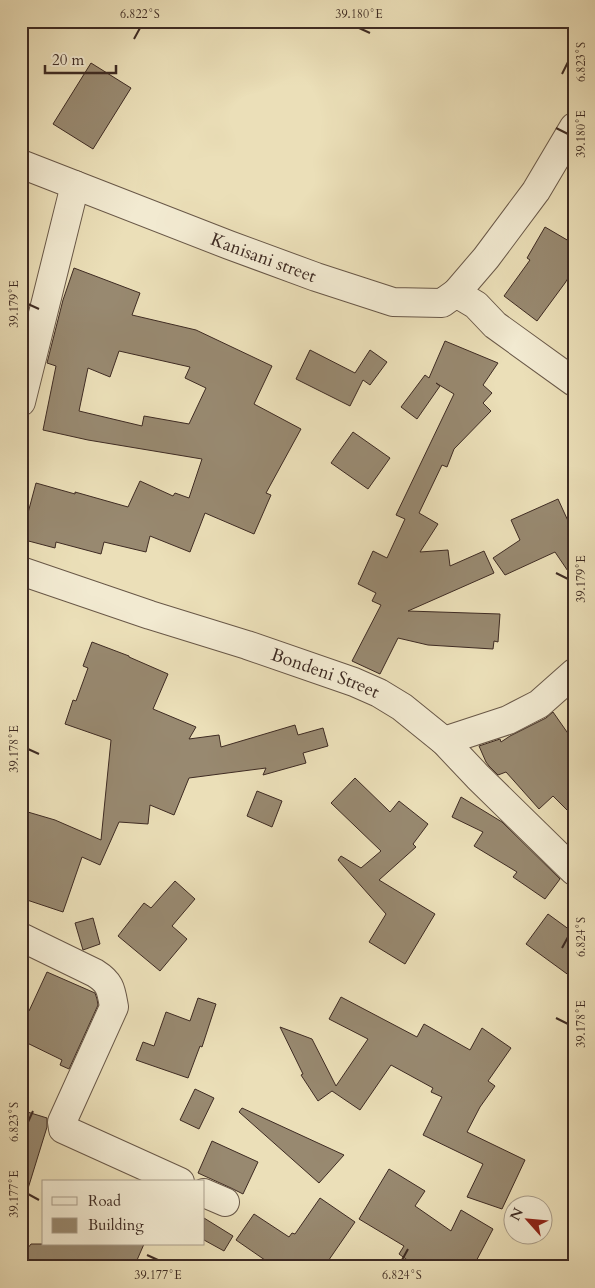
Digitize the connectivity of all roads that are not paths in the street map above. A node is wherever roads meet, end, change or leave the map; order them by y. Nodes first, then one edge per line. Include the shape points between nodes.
1 (574, 127) edge
2 (21, 164) edge
3 (75, 185) junction
4 (456, 293) junction
5 (28, 344) edge
6 (574, 382) edge
7 (21, 402) edge
8 (21, 571) edge
9 (574, 673) edge
10 (444, 741) junction
11 (574, 871) edge
12 (21, 937) edge
13 (176, 1180) edge

1 - 4 street, Kanisani street via 536,191
2 - 3 street, Kanisani street
3 - 4 street, Kanisani street via 229,245 393,302 442,303
3 - 5 street
4 - 6 street
5 - 7 street
8 - 10 street, Bondeni Street via 354,682 402,707
9 - 10 street via 539,704 508,720
10 - 11 street, Bondeni Street
12 - 13 street via 95,973 105,979 111,989 114,1007 62,1122 63,1129

